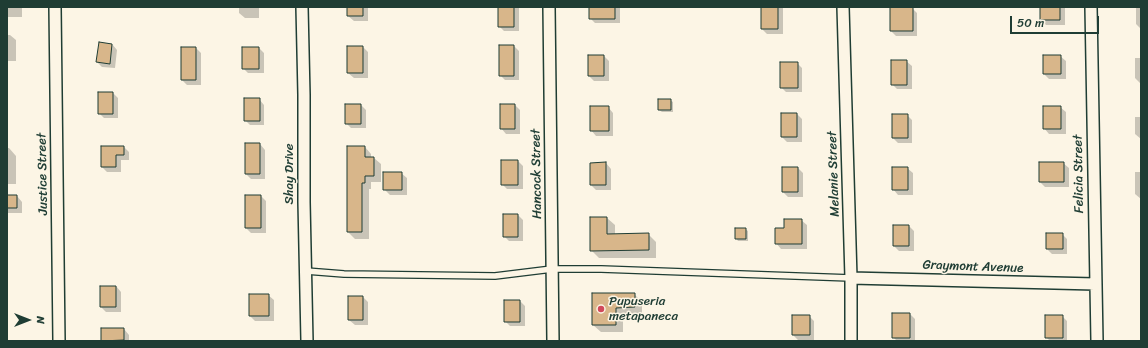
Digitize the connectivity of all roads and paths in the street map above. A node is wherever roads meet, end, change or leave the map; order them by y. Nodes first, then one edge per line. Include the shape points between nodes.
1 (55, 7) edge
2 (302, 7) edge
3 (549, 7) edge
4 (843, 7) edge
5 (1091, 7) edge
6 (552, 268) junction
7 (306, 271) junction
8 (851, 278) junction
9 (1095, 284) junction
10 (59, 341) edge
11 (307, 341) edge
12 (553, 341) edge
13 (851, 341) edge
14 (1097, 341) edge

1 - 10 street, Justice Street
2 - 7 street, Shay Drive
3 - 6 street, Hancock Street
4 - 8 street, Melanie Street
5 - 9 street, Felicia Street
6 - 7 lane via 495,276
6 - 8 lane
6 - 12 street, Hancock Street
7 - 11 street, Shay Drive
8 - 9 street, Graymont Avenue
8 - 13 street, Melanie Street
9 - 14 street, Felicia Street

